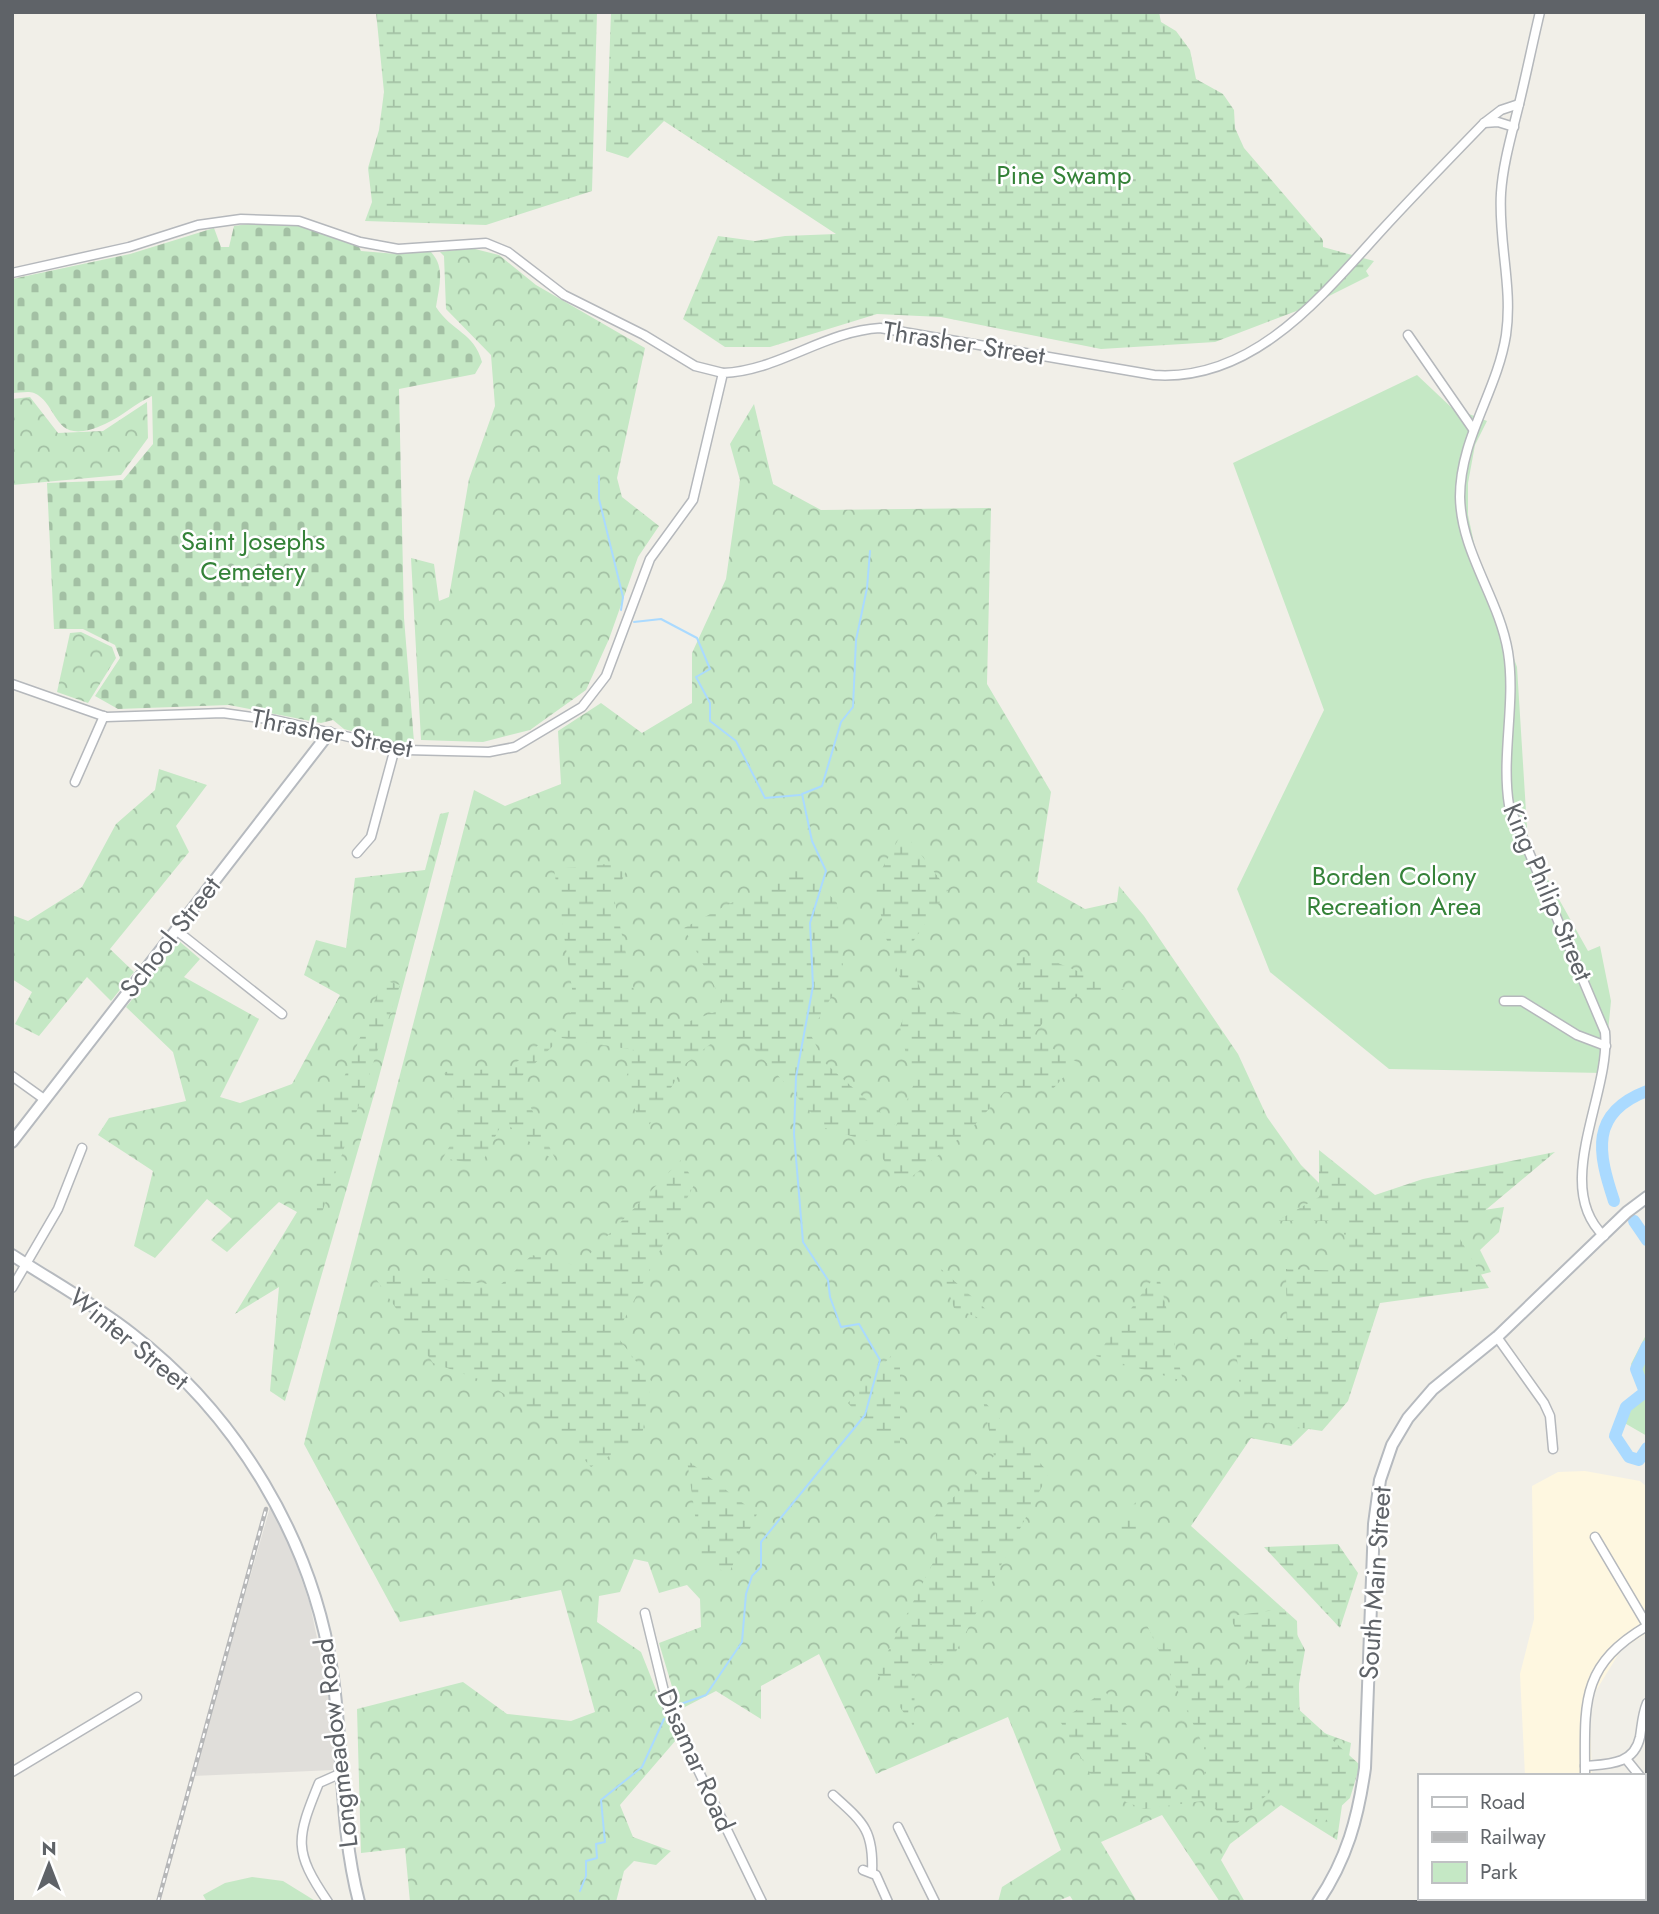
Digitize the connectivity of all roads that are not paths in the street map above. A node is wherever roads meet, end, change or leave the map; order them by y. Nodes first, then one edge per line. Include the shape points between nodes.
1 (1540, 12) edge
2 (1519, 104) junction
3 (1484, 123) junction
4 (1514, 127) junction
5 (12, 273) edge
6 (1408, 335) dead end
7 (723, 373) junction
8 (1473, 429) junction
9 (12, 684) edge
10 (104, 716) junction
11 (329, 733) junction
12 (395, 748) junction
13 (75, 782) dead end
14 (357, 853) dead end
15 (176, 930) junction
16 (1504, 1000) dead end
17 (282, 1014) dead end
18 (1606, 1046) junction
19 (12, 1076) edge
20 (44, 1099) junction
21 (12, 1142) edge
22 (82, 1148) dead end
23 (1647, 1196) edge
24 (1604, 1236) junction
25 (12, 1255) edge
26 (25, 1264) junction
27 (12, 1287) edge
28 (1497, 1337) junction
29 (1553, 1449) dead end
30 (277, 1508) joint
31 (1595, 1537) dead end
32 (645, 1613) dead end
33 (1647, 1625) edge
34 (137, 1697) dead end
35 (1647, 1703) edge
36 (1626, 1759) junction
37 (1585, 1766) junction
38 (341, 1768) junction
39 (12, 1772) edge
40 (1585, 1774) edge
41 (1638, 1774) edge
42 (833, 1796) dead end
43 (898, 1827) dead end
44 (863, 1870) dead end
45 (872, 1873) junction
46 (328, 1902) edge
47 (359, 1902) edge
48 (762, 1902) edge
49 (888, 1902) edge
50 (935, 1902) edge
51 (1318, 1902) edge

1 - 2 street, King Philip Street
2 - 3 street, Thrasher Street
2 - 4 street, King Philip Street
3 - 4 street
3 - 7 street, Thrasher Street via 1304,314 1248,352 1198,373 1154,375 880,328 845,335 752,369
4 - 8 street, King Philip Street via 1501,192 1508,323 1498,369
5 - 7 street via 129,247 198,225 241,219 299,221 360,242 398,248 486,243 508,252 564,295 695,366
6 - 8 street
7 - 12 street, Thrasher Street via 693,500 650,559 606,676 590,700 506,750
8 - 18 street, King Philip Street via 1463,461 1461,508 1471,552 1508,655 1509,805 1595,1003
9 - 10 street, Thrasher Street
10 - 11 street, Thrasher Street via 223,713
10 - 13 street
11 - 12 street, Thrasher Street
11 - 15 street, School Street
12 - 14 street via 371,836
15 - 17 street
15 - 20 street, School Street
16 - 18 street via 1522,1001 1577,1035
18 - 24 street, King Philip Street via 1582,1172 1589,1217
19 - 20 street
20 - 21 street, School Street
22 - 26 street via 58,1209
23 - 24 street, South Main Street
24 - 28 street, South Main Street
25 - 26 street, Winter Street
26 - 27 street
26 - 30 street, Winter Street via 106,1315 173,1369 242,1450
28 - 29 street via 1544,1403
28 - 51 street, South Main Street via 1451,1372 1417,1406 1399,1431 1384,1468 1374,1524 1360,1804 1344,1858
30 - 38 street, Longmeadow Road via 303,1562 324,1630
31 - 33 street
32 - 48 street, Disamar Road via 668,1708
33 - 37 street via 1610,1652 1595,1676 1586,1704
34 - 39 street
35 - 36 street via 1640,1738
36 - 37 street
36 - 41 street
37 - 40 street
38 - 46 street via 337,1775 319,1783 301,1838 303,1860
38 - 47 street, Longmeadow Road via 349,1859
42 - 45 street via 866,1827
43 - 50 street
44 - 45 street
45 - 49 street

